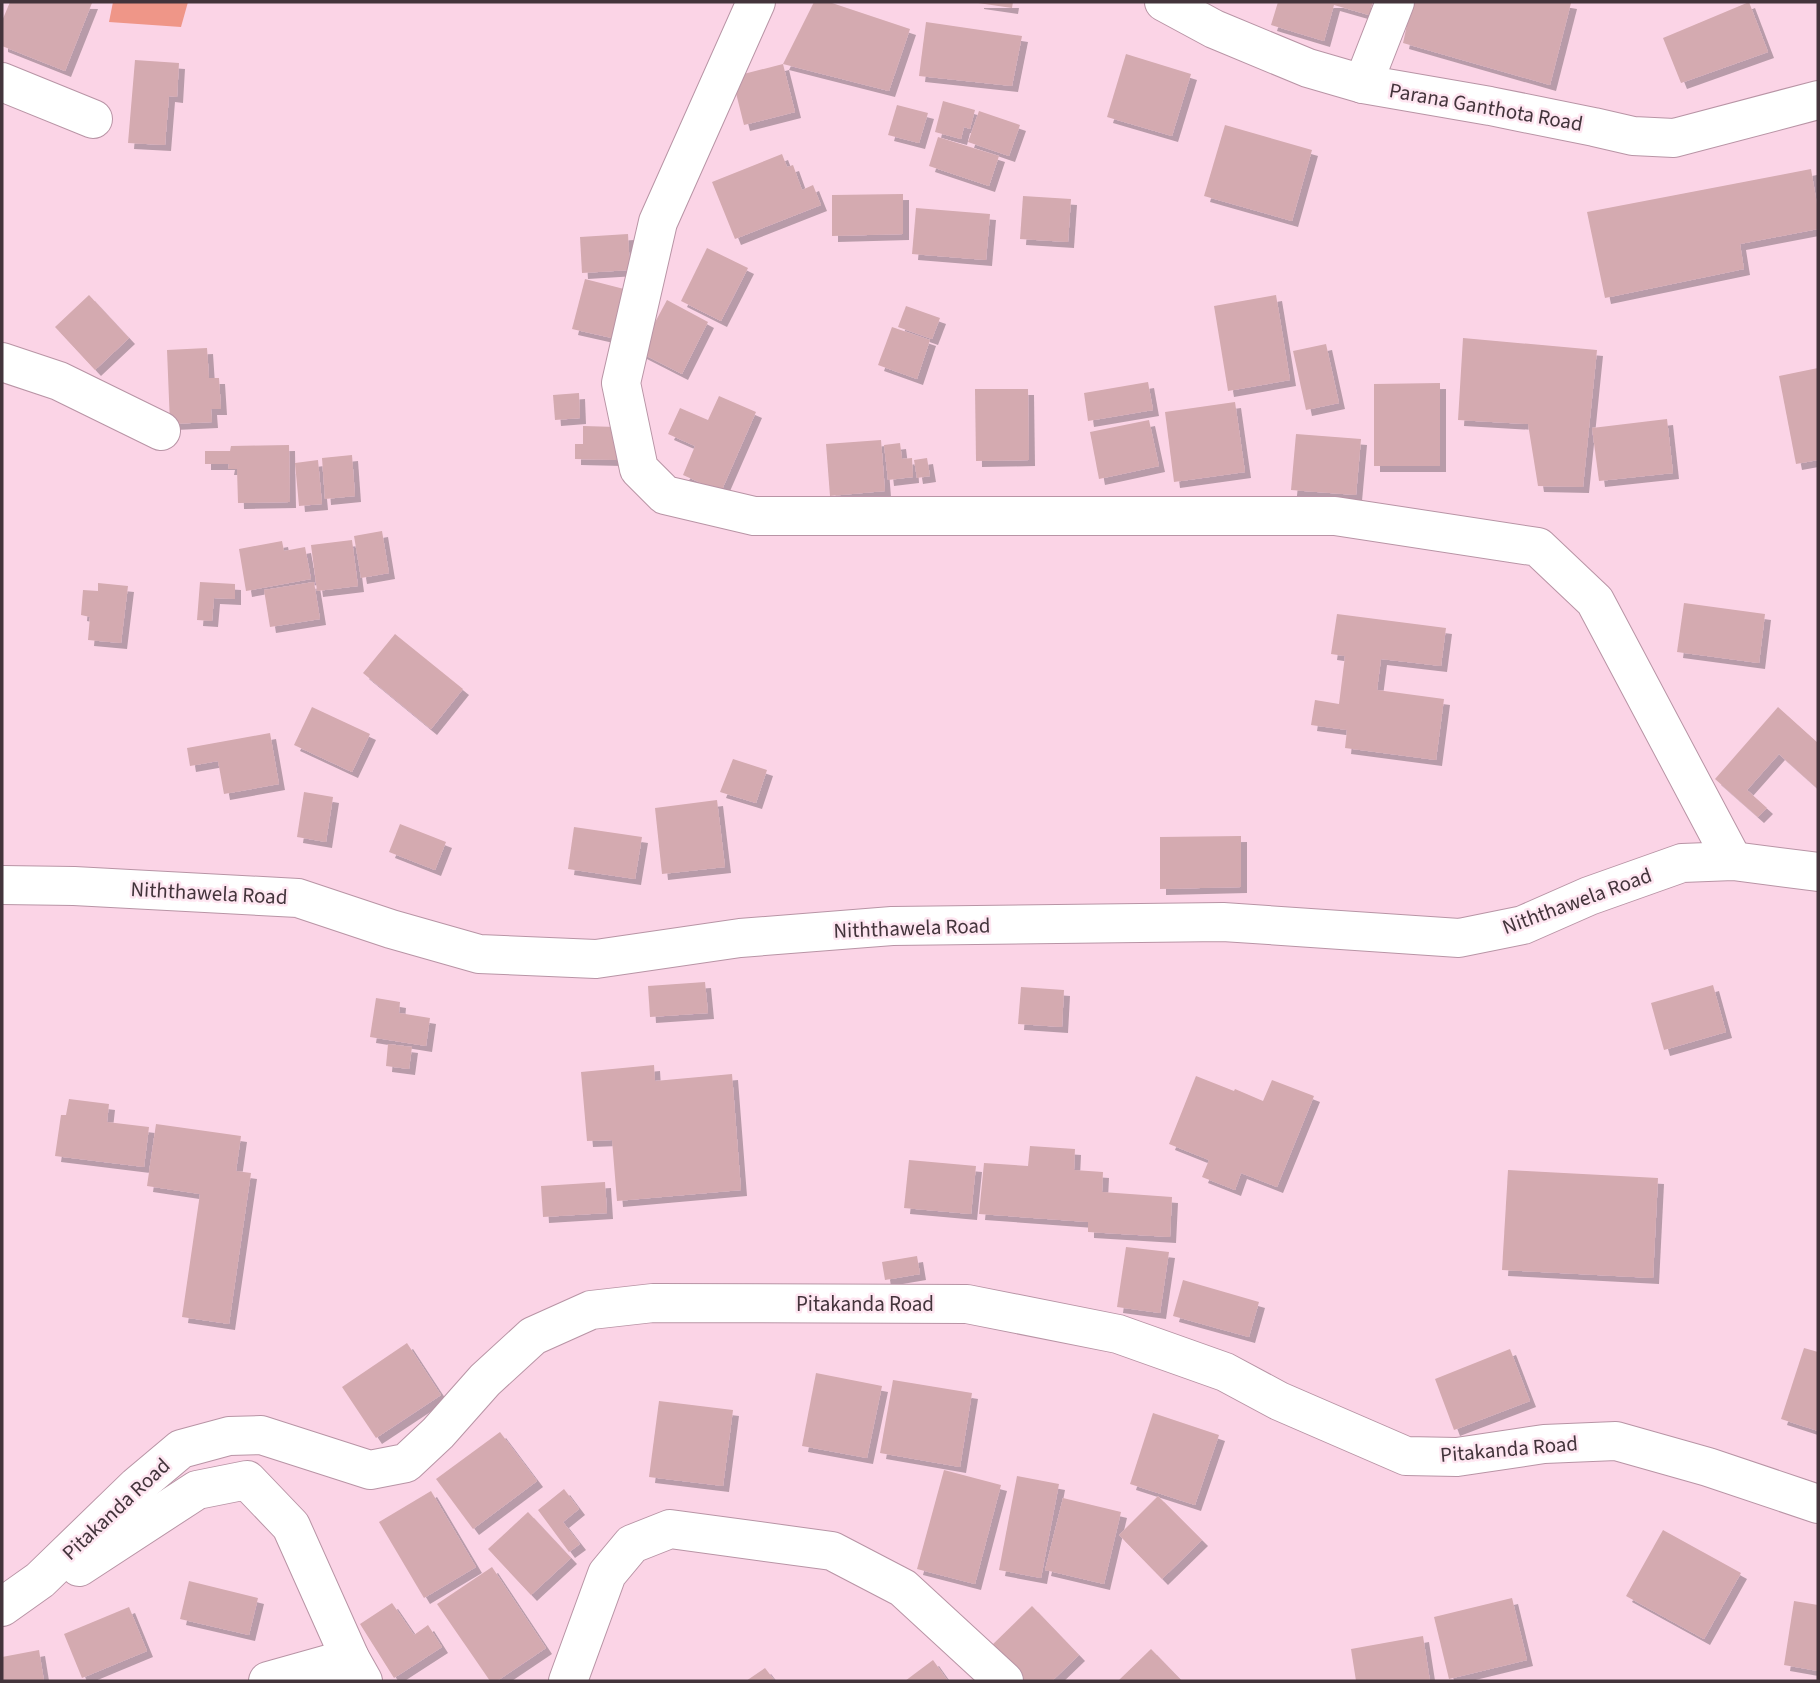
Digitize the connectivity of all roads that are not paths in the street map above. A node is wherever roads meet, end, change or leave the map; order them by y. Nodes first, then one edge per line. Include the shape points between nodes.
1 (757, 2) edge
2 (1164, 2) edge
3 (1395, 2) edge
4 (2, 82) edge
5 (1363, 84) junction
6 (1818, 100) edge
7 (93, 119) dead end
8 (2, 362) edge
9 (161, 432) dead end
10 (1733, 862) junction
11 (1818, 872) edge
12 (2, 885) edge
13 (1818, 1503) edge
14 (40, 1580) junction
15 (2, 1607) edge
16 (357, 1670) edge
17 (268, 1681) edge
18 (568, 1681) edge
19 (1004, 1681) edge

1 - 10 street via 658,222 621,383 639,470 665,495 754,516 1335,516 1538,547 1595,601
2 - 5 street, Parana Ganthota Road via 1214,29 1308,68
3 - 5 street
4 - 7 street
5 - 6 street, Parana Ganthota Road via 1633,136 1674,138
8 - 9 street via 59,381
10 - 11 street, Niththawela Road
10 - 12 street, Niththawela Road via 1682,863 1523,925 1459,938 1223,922 892,926 740,938 596,959 479,954 298,898
13 - 14 street, Pitakanda Road via 1616,1441 1544,1444 1457,1457 1406,1456 1279,1401 1225,1372 1118,1334 967,1304 653,1303 591,1310 533,1336 406,1463 370,1471 261,1435 229,1437 181,1449
14 - 15 street, Pitakanda Road
14 - 16 street via 72,1571 197,1490 247,1480 291,1526
16 - 17 street
18 - 19 street via 607,1574 632,1544 670,1529 832,1551 903,1588

